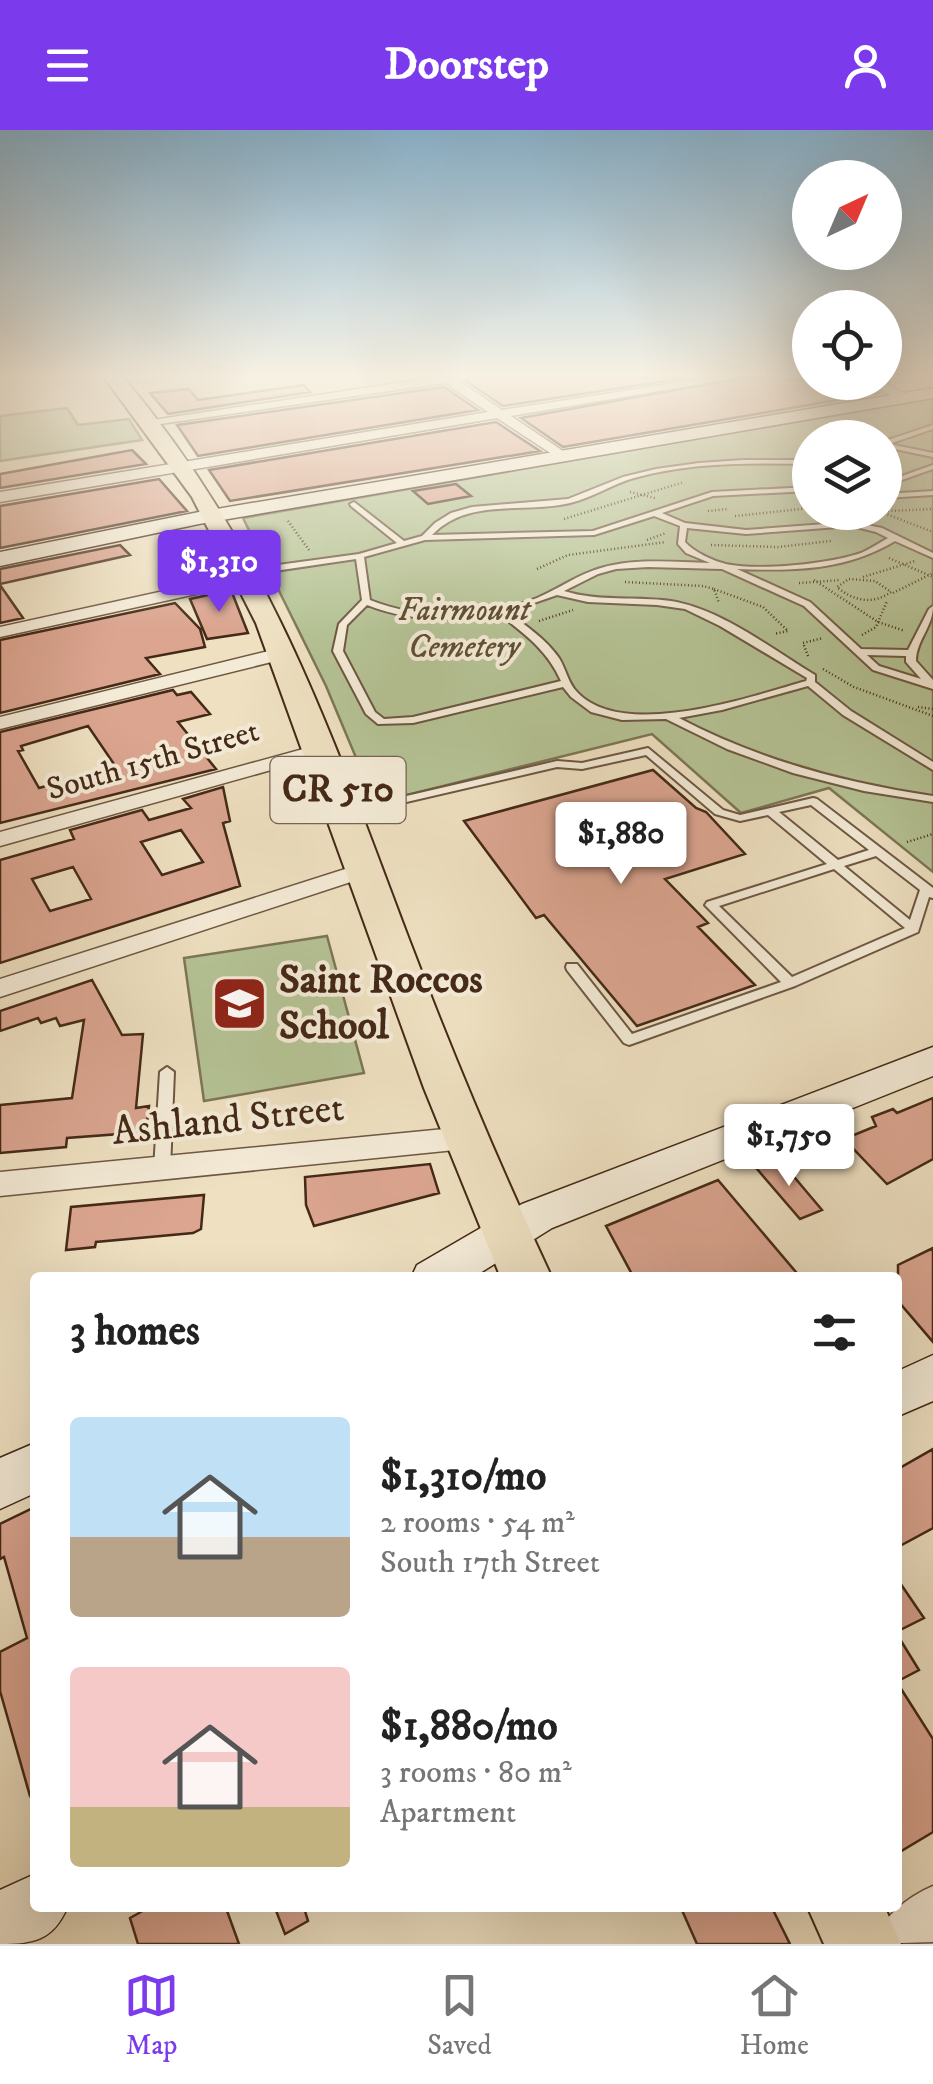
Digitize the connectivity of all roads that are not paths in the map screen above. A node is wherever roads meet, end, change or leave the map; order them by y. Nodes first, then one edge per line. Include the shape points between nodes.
1 (198, 462) edge
2 (528, 462) edge
3 (792, 462) edge
4 (183, 464) junction
5 (933, 467) edge
6 (902, 480) edge
7 (902, 480) edge
8 (792, 489) edge
9 (931, 492) edge
10 (902, 495) edge
11 (0, 497) edge
12 (354, 504) dead end
13 (657, 514) junction
14 (215, 516) junction
15 (679, 527) junction
16 (894, 537) junction
17 (424, 538) junction
18 (400, 543) junction
19 (928, 555) edge
20 (360, 556) junction
21 (0, 559) edge
22 (720, 566) junction
23 (249, 574) junction
24 (556, 592) junction
25 (366, 600) junction
26 (933, 609) edge
27 (499, 610) junction
28 (0, 632) edge
29 (859, 652) junction
30 (284, 653) junction
31 (910, 653) junction
32 (566, 683) junction
33 (810, 683) junction
34 (933, 686) edge
35 (668, 716) junction
36 (0, 724) edge
37 (325, 749) junction
38 (933, 767) edge
39 (933, 799) edge
40 (770, 811) junction
41 (346, 813) junction
42 (0, 839) edge
43 (876, 852) junction
44 (835, 865) junction
45 (364, 870) junction
46 (929, 892) edge
47 (914, 929) junction
48 (572, 967) dead end
49 (790, 983) junction
50 (0, 988) edge
51 (933, 1061) edge
52 (166, 1072) dead end
53 (465, 1138) junction
54 (162, 1168) junction
55 (0, 1184) edge
56 (517, 1255) edge
57 (445, 1272) edge
58 (933, 1377) edge
59 (902, 1392) edge
60 (30, 1469) edge
61 (0, 1484) edge
62 (30, 1909) edge
63 (933, 1910) edge
64 (846, 1912) edge
65 (0, 1927) edge
66 (864, 1944) edge
67 (895, 1944) edge

1 - 4 street
2 - 14 street
3 - 17 lane via 708,463 613,483 567,501 472,511 438,522
4 - 11 street
4 - 14 main road, CR 510
5 - 6 lane
7 - 9 lane
8 - 13 lane via 734,491
9 - 10 lane
12 - 18 lane
13 - 15 lane
13 - 17 lane via 589,533
14 - 21 street
14 - 23 main road, CR 510
15 - 16 lane via 746,532 836,523
15 - 22 lane via 681,542
16 - 19 lane
16 - 22 lane via 878,550 834,561
17 - 18 lane
18 - 20 lane
20 - 23 lane
20 - 25 lane
22 - 24 lane via 615,567
22 - 29 lane via 808,604
23 - 28 street
23 - 30 main road, CR 510
24 - 27 lane
24 - 33 lane via 602,604 683,606 812,677
25 - 27 lane via 424,614
25 - 32 lane via 343,624 338,651 371,714 382,722
26 - 31 lane
27 - 32 lane via 547,650
29 - 31 lane
29 - 34 lane via 876,668
30 - 36 street
30 - 37 main road, CR 510
31 - 34 lane via 910,662
32 - 35 lane via 605,715
33 - 35 lane
33 - 38 lane
35 - 39 lane via 777,766
37 - 41 main road, CR 510
37 - 42 street, South 15th Street
40 - 41 lane via 740,818 719,812 648,750
40 - 43 lane via 814,801
40 - 44 lane
41 - 45 main road, CR 510
43 - 44 lane
43 - 46 lane
44 - 47 lane
44 - 49 lane via 711,905
45 - 50 street
45 - 53 main road, CR 510
46 - 47 lane
47 - 49 lane
48 - 49 lane via 629,1040
51 - 56 street via 630,1178
52 - 54 lane
53 - 54 street, Ashland Street
53 - 56 main road, CR 510
54 - 55 street, Ashland Street
56 - 57 street via 467,1261
58 - 59 street
60 - 61 street
62 - 65 street
63 - 67 street
64 - 66 main road

